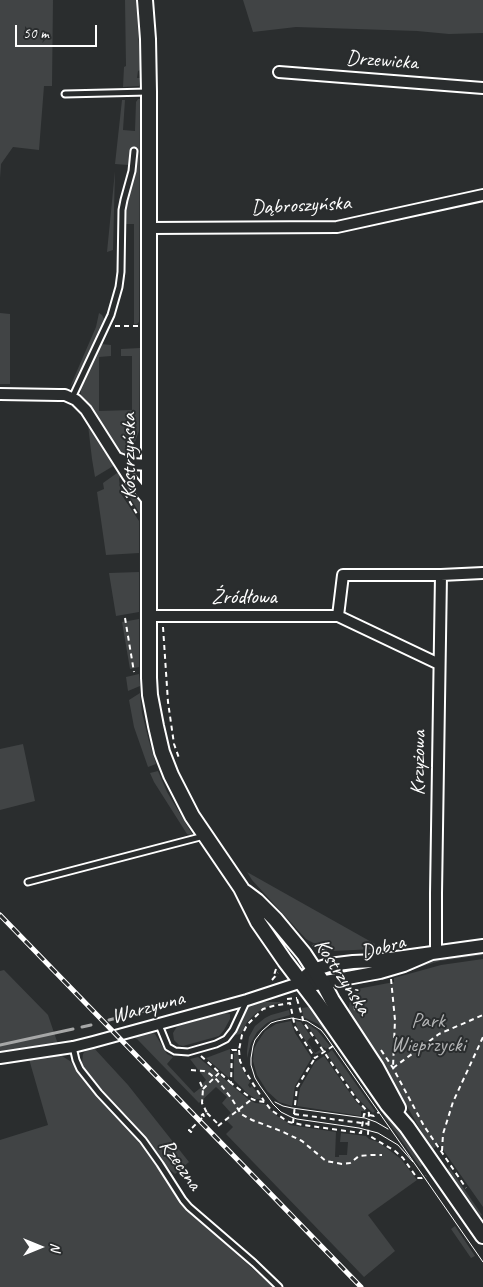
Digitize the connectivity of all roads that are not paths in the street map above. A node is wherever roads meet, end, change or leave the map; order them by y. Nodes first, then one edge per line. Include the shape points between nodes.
1 (145, 0) edge
2 (278, 72) dead end
3 (483, 88) edge
4 (149, 92) junction
5 (65, 94) dead end
6 (134, 151) dead end
7 (483, 195) edge
8 (149, 228) junction
9 (0, 394) edge
10 (72, 398) junction
11 (117, 458) junction
12 (149, 465) junction
13 (149, 502) junction
14 (483, 573) edge
15 (441, 575) junction
16 (155, 616) junction
17 (338, 616) junction
18 (439, 664) junction
19 (206, 836) junction
20 (28, 882) dead end
21 (241, 888) junction
22 (483, 946) edge
23 (434, 953) junction
24 (314, 970) junction
25 (323, 983) junction
26 (298, 988) junction
27 (247, 1000) junction
28 (159, 1025) junction
29 (73, 1047) junction
30 (0, 1058) edge
31 (407, 1127) junction
32 (483, 1236) edge
33 (279, 1287) edge

1 - 4 main road, Kostrzyńska
2 - 3 street, Drzewicka
4 - 5 lane
4 - 8 main road, Kostrzyńska
6 - 10 lane via 122,210 121,280 116,301
7 - 8 street, Dąbroszyńska via 337,227
8 - 12 main road, Kostrzyńska
9 - 10 street via 59,394
10 - 11 street via 86,410
11 - 12 street via 132,464
11 - 13 street
12 - 13 main road, Kostrzyńska
13 - 16 main road, Kostrzyńska
14 - 15 street
15 - 17 street via 343,575
15 - 18 street, Krzyżowa
16 - 17 street, Źródłowa
16 - 19 main road, Kostrzyńska via 150,688 162,752 170,774
17 - 18 street, Źródłowa
18 - 23 street, Krzyżowa
19 - 20 lane
19 - 21 main road, Kostrzyńska
21 - 24 main road, Kostrzyńska via 280,925
21 - 26 main road, Kostrzyńska
22 - 23 street, Dobra
23 - 24 street, Dobra via 336,964
23 - 25 street, Dobra via 380,972
24 - 25 main road, Kostrzyńska
24 - 26 street
25 - 26 street, Dobra
25 - 31 main road, Kostrzyńska via 376,1067
26 - 27 street, Warzywna
26 - 31 main road, Kostrzyńska
27 - 28 street, Warzywna
27 - 28 lane via 226,1039 188,1052 168,1047
28 - 29 street, Warzywna
29 - 30 street, Warzywna
29 - 33 lane, Rzeczna via 80,1069 142,1140 189,1207
31 - 32 main road, Kostrzyńska

